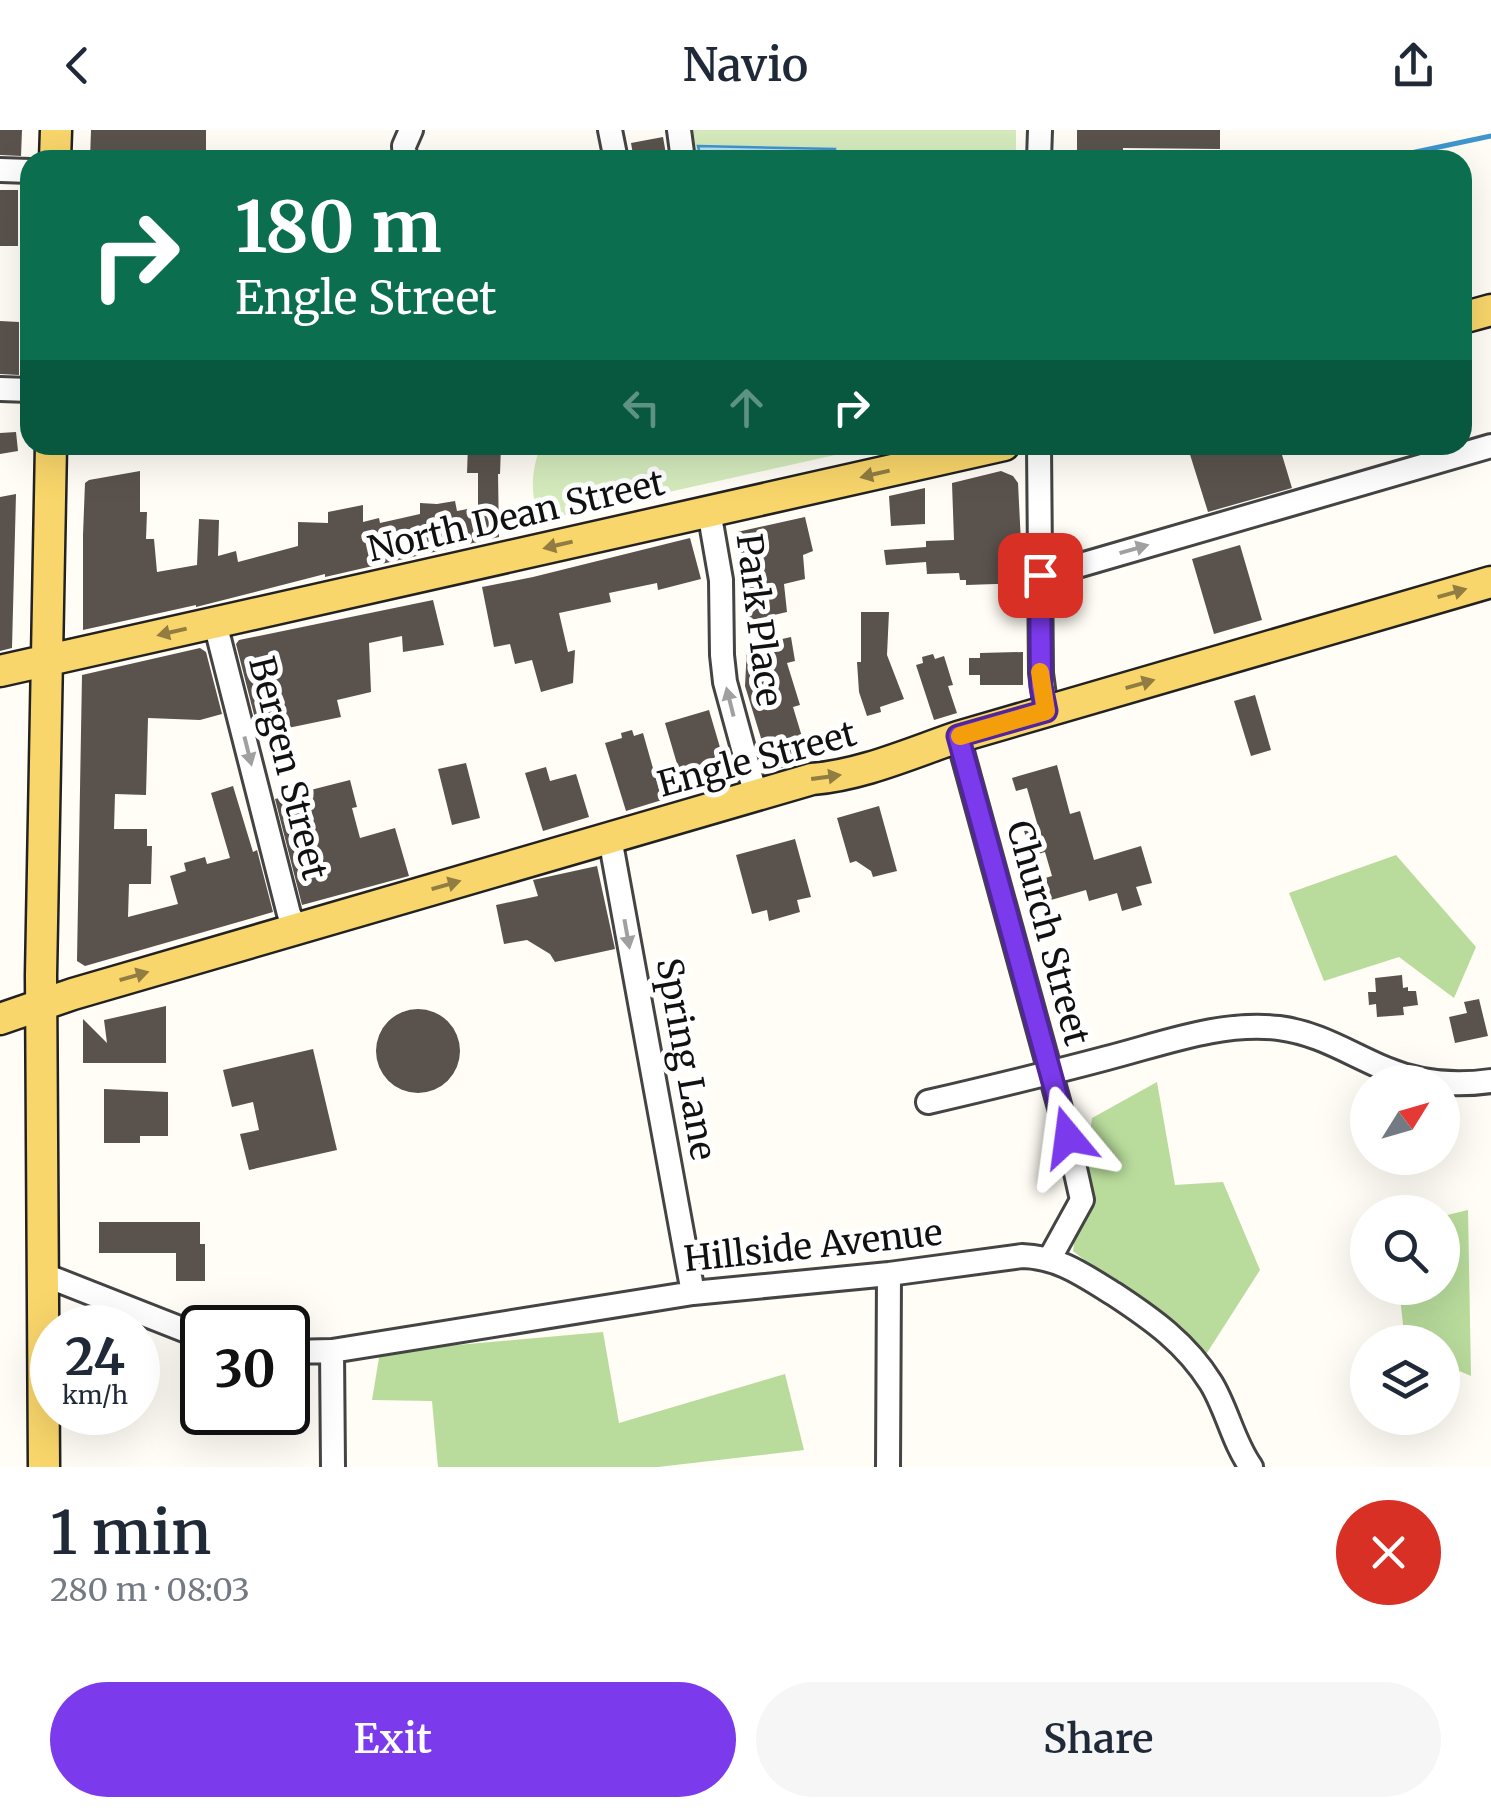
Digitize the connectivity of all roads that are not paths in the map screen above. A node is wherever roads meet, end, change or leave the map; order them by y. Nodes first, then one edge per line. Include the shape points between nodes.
1 (51, 455) edge
2 (959, 455) edge
3 (1040, 455) edge
4 (1460, 455) edge
5 (709, 510) junction
6 (1040, 575) junction
7 (1491, 582) edge
8 (215, 623) junction
9 (45, 661) junction
10 (0, 670) edge
11 (1046, 711) junction
12 (958, 736) junction
13 (756, 796) junction
14 (610, 838) junction
15 (297, 929) junction
16 (41, 1005) junction
17 (0, 1019) edge
18 (1050, 1073) junction
19 (1491, 1080) edge
20 (928, 1102) dead end
21 (1050, 1258) junction
22 (42, 1274) junction
23 (890, 1274) junction
24 (694, 1293) junction
25 (180, 1328) edge
26 (332, 1351) junction
27 (310, 1352) edge
28 (44, 1467) edge
29 (333, 1467) edge
30 (888, 1467) edge
31 (1251, 1467) edge

1 - 9 main road
2 -> 5 main road, North Dean Street
3 - 6 street
6 -> 4 street
5 -> 8 main road, North Dean Street
13 -> 5 street, Park Place via 725,682 722,580
6 - 11 street
11 -> 7 main road, Engle Street
8 -> 9 main road, North Dean Street
8 -> 15 street, Bergen Street
9 - 10 main road, North Dean Street
9 - 16 main road
11 - 12 main road, Engle Street
13 -> 12 main road, Engle Street
12 - 18 street, Church Street
13 - 14 main road, Engle Street
15 -> 14 main road, Engle Street
14 -> 24 street, Spring Lane
16 -> 15 main road, Engle Street
16 - 17 main road, Engle Street
16 - 22 main road
18 - 19 street via 1253,1026 1308,1034 1414,1078
18 - 20 street
18 - 21 street, Church Street via 1082,1200
21 - 23 street, Hillside Avenue
21 - 31 street, Hillside Avenue via 1179,1341 1213,1387
22 - 25 street
22 - 28 main road
23 - 24 street, Hillside Avenue
23 - 30 street
24 - 26 street, Hillside Avenue
26 - 27 street, Hillside Avenue
26 - 29 street

